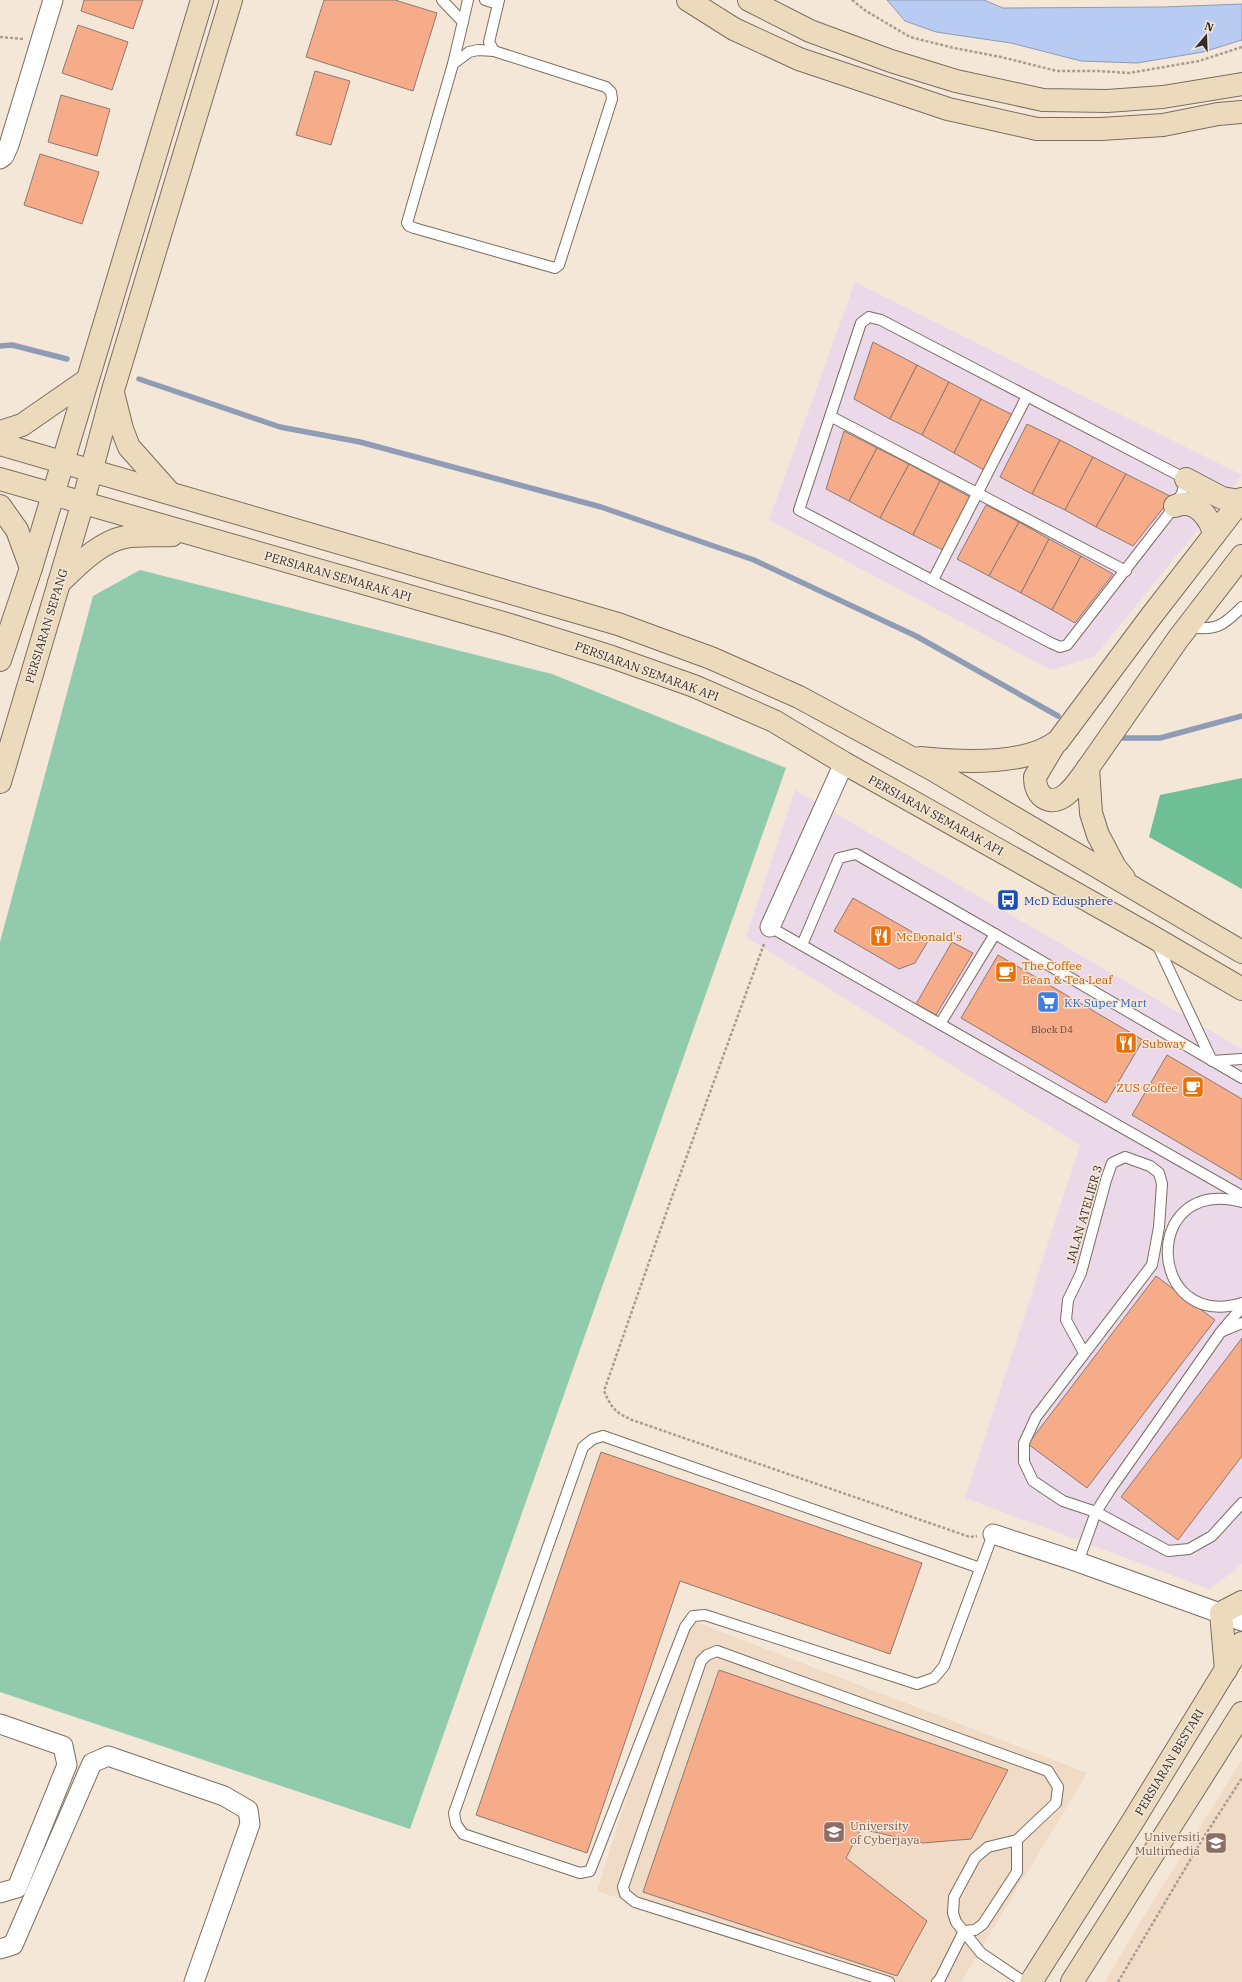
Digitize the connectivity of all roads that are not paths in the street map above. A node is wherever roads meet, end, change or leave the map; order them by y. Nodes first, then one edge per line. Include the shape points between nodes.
1 (53, 0) edge
2 (202, 0) edge
3 (231, 0) edge
4 (442, 0) edge
5 (468, 0) edge
6 (485, 0) edge
7 (688, 0) edge
8 (750, 0) edge
9 (498, 2) edge
10 (463, 22) junction
11 (494, 51) junction
12 (453, 64) junction
13 (1242, 84) edge
14 (1242, 112) edge
15 (0, 159) edge
16 (87, 380) junction
17 (113, 390) junction
18 (1027, 396) junction
19 (830, 416) junction
20 (0, 432) edge
21 (0, 444) edge
22 (62, 461) junction
23 (91, 470) junction
24 (0, 478) edge
25 (1186, 479) junction
26 (169, 492) junction
27 (978, 492) junction
28 (53, 494) junction
29 (1241, 500) edge
30 (83, 502) junction
31 (0, 506) edge
32 (1175, 506) junction
33 (191, 534) junction
34 (1214, 535) junction
35 (1242, 556) edge
36 (31, 568) junction
37 (1126, 571) junction
38 (933, 580) junction
39 (59, 583) junction
40 (1242, 607) edge
41 (1188, 626) junction
42 (0, 660) edge
43 (1054, 744) junction
44 (908, 756) junction
45 (844, 763) junction
46 (1088, 768) junction
47 (0, 782) edge
48 (1129, 884) junction
49 (770, 927) joint
50 (995, 934) junction
51 (1153, 937) junction
52 (802, 946) junction
53 (1242, 952) edge
54 (1242, 989) edge
55 (940, 1024) junction
56 (1242, 1059) edge
57 (1212, 1062) junction
58 (1242, 1078) edge
59 (1242, 1196) edge
60 (1242, 1202) edge
61 (1242, 1303) edge
62 (1242, 1307) edge
63 (1242, 1323) edge
64 (1220, 1333) junction
65 (1084, 1353) junction
66 (1242, 1503) edge
67 (1096, 1512) junction
68 (993, 1534) joint
69 (1078, 1562) junction
70 (980, 1568) junction
71 (1242, 1602) edge
72 (1221, 1613) junction
73 (1242, 1621) edge
74 (1242, 1643) edge
75 (1226, 1670) junction
76 (1242, 1712) edge
77 (0, 1724) edge
78 (1017, 1840) junction
79 (0, 1893) edge
80 (964, 1931) junction
81 (0, 1949) edge
82 (941, 1981) edge
83 (194, 1982) edge
84 (889, 1982) edge
85 (1024, 1982) edge
86 (1031, 1982) edge
87 (1072, 1982) edge

1 - 15 street via 9,145
2 - 16 main road
3 - 17 main road, PERSIARAN SEPANG
4 - 10 lane
5 - 10 lane
6 - 9 lane
7 - 14 main road via 734,29 799,59 948,109 1037,129 1101,129 1163,125
8 - 13 main road via 810,31 891,61 956,81 1043,100 1107,101 1162,97
9 - 11 lane via 489,42
10 - 12 lane
11 - 12 lane via 469,52
11 - 12 lane via 606,87 611,92 612,99 559,264 554,268 409,226 407,223
16 - 20 main road via 22,425
16 - 22 main road
17 - 23 main road, PERSIARAN SEPANG
17 - 26 main road via 122,430 129,447
18 - 19 lane via 881,320 869,317 861,323
18 - 25 lane
18 - 27 lane
19 - 27 lane
19 - 38 lane via 800,510
21 - 22 main road
22 - 23 main road
22 - 28 main road
23 - 26 main road
23 - 30 main road, PERSIARAN SEPANG
24 - 28 main road, PERSIARAN SEMARAK API
25 - 29 main road via 1222,498
25 - 32 lane
26 - 44 main road via 618,624 711,658 799,697
27 - 37 lane
27 - 38 lane
28 - 30 main road, PERSIARAN SEMARAK API
28 - 36 main road
29 - 34 main road
30 - 33 main road, PERSIARAN SEMARAK API
30 - 39 main road, PERSIARAN SEPANG
31 - 36 main road via 17,530
32 - 34 main road via 1180,503 1187,504 1206,515
32 - 37 lane
33 - 39 main road via 125,537 99,548
33 - 45 main road, PERSIARAN SEMARAK API via 510,625 612,657 694,686 774,721
34 - 43 main road
35 - 41 main road
36 - 42 main road
37 - 38 lane via 1072,641 1060,647
39 - 47 main road, PERSIARAN SEPANG
40 - 41 lane via 1226,624 1201,628
41 - 46 main road
43 - 44 main road via 1012,759 950,761
43 - 46 main road via 1035,777 1038,792 1045,798 1062,798
44 - 48 main road
45 - 49 street
45 - 51 main road, PERSIARAN SEMARAK API
46 - 48 main road via 1091,813 1098,835 1115,867
48 - 53 main road
49 - 52 lane
50 - 52 lane via 856,854 839,858
50 - 55 lane
50 - 57 lane
51 - 54 main road, PERSIARAN SEMARAK API
51 - 57 lane
52 - 55 lane
55 - 59 lane
56 - 57 lane
57 - 58 lane
60 - 61 lane via 1227,1198 1209,1199 1192,1206 1178,1218 1172,1229 1166,1254 1170,1272 1180,1288 1194,1300 1212,1306 1230,1307
62 - 64 lane
63 - 64 lane
64 - 67 lane
65 - 65 lane, JALAN ATELIER 3 via 1066,1320 1068,1300 1081,1273 1112,1163 1125,1156 1150,1166 1159,1173 1162,1184 1159,1226 1152,1265
65 - 67 lane, JALAN ATELIER 3 via 1036,1417 1024,1442 1024,1462 1033,1481 1063,1501
66 - 67 lane, JALAN ATELIER 3 via 1212,1536 1189,1549 1168,1551
67 - 69 lane
68 - 69 street
68 - 70 lane
69 - 72 street
70 - 70 lane via 603,1436 593,1439 583,1447 454,1813 456,1824 463,1834 580,1873 590,1871 685,1627 694,1616 705,1615 917,1684 934,1678 944,1666
71 - 72 main road
72 - 73 street
72 - 75 main road
74 - 75 main road, PERSIARAN BESTARI
75 - 86 main road, PERSIARAN BESTARI
76 - 87 main road
77 - 79 street via 63,1746 67,1765 17,1888
78 - 80 lane via 1017,1872 983,1924 975,1930
78 - 80 lane via 988,1847 974,1858 954,1897 953,1913 956,1922
78 - 84 lane via 1056,1803 1058,1787 1048,1771 717,1651 701,1661 623,1887 625,1894 634,1902
80 - 82 lane
80 - 85 lane via 981,1953
81 - 83 street via 13,1945 92,1763 108,1756 224,1796 248,1810 250,1824

